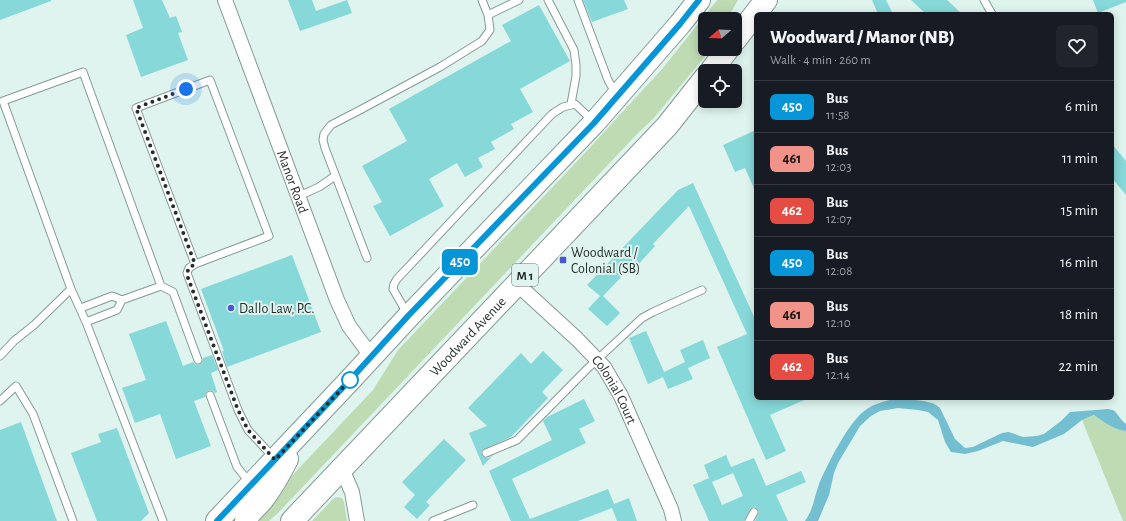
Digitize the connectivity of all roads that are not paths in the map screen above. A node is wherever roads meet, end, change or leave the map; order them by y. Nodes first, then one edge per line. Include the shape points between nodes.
1 (224, 0) edge
2 (482, 0) edge
3 (519, 0) edge
4 (548, 0) edge
5 (578, 0) edge
6 (699, 0) edge
7 (766, 0) edge
8 (984, 0) edge
9 (757, 12) edge
10 (991, 12) edge
11 (488, 15) junction
12 (754, 15) edge
13 (742, 31) edge
14 (723, 56) edge
15 (716, 64) edge
16 (698, 87) edge
17 (618, 96) junction
18 (571, 104) junction
19 (594, 123) junction
20 (335, 176) junction
21 (299, 196) junction
22 (367, 258) dead end
23 (195, 264) junction
24 (517, 284) junction
25 (161, 286) junction
26 (71, 288) junction
27 (702, 290) dead end
28 (122, 300) junction
29 (81, 308) junction
30 (408, 316) junction
31 (86, 322) junction
32 (0, 356) edge
33 (372, 357) junction
34 (597, 358) junction
35 (198, 360) dead end
36 (210, 395) dead end
37 (0, 401) edge
38 (305, 429) junction
39 (486, 453) dead end
40 (275, 460) junction
41 (342, 469) junction
42 (251, 485) junction
43 (473, 505) dead end
44 (754, 512) dead end
45 (73, 521) edge
46 (163, 521) edge
47 (218, 521) edge
48 (246, 521) edge
49 (292, 521) edge
50 (357, 521) edge
51 (433, 521) edge
52 (674, 521) edge
53 (749, 521) edge

1 - 21 street, Manor Road
2 - 11 lane
3 - 11 lane
4 - 18 lane via 574,50 576,76
5 - 17 lane via 608,80
6 - 17 main road
7 - 9 main road
8 - 10 lane
11 - 20 lane via 490,30 482,41 440,67 331,124 323,140
12 - 13 main road
14 - 15 main road
16 - 24 main road, Woodward Avenue / M 1 via 666,126
17 - 19 main road
18 - 19 lane via 577,105
18 - 30 lane via 552,114 397,279 393,289
19 - 30 main road
20 - 21 lane
20 - 22 lane
21 - 33 street, Manor Road via 343,313 349,326
23 - 23 lane via 269,236 210,80 136,108
23 - 40 lane via 189,268 188,278 238,410 248,430
24 - 34 street, Colonial Court
24 - 41 main road, Woodward Avenue / M 1
25 - 26 lane via 83,72 4,101
25 - 28 lane
25 - 35 lane via 173,292
26 - 29 lane
26 - 32 lane
27 - 34 lane via 642,318
28 - 29 lane via 112,296
28 - 31 lane via 117,310
29 - 31 lane
30 - 33 main road
31 - 46 lane
33 - 38 main road
34 - 39 lane via 517,440
34 - 52 street, Colonial Court via 621,396
36 - 42 lane via 237,467
37 - 45 lane via 16,386 33,414
38 - 40 main road
38 - 48 main road via 273,484 247,515
40 - 42 main road
41 - 49 main road, Woodward Avenue / M 1
41 - 50 street via 352,492
42 - 47 main road
43 - 51 lane
44 - 53 lane

